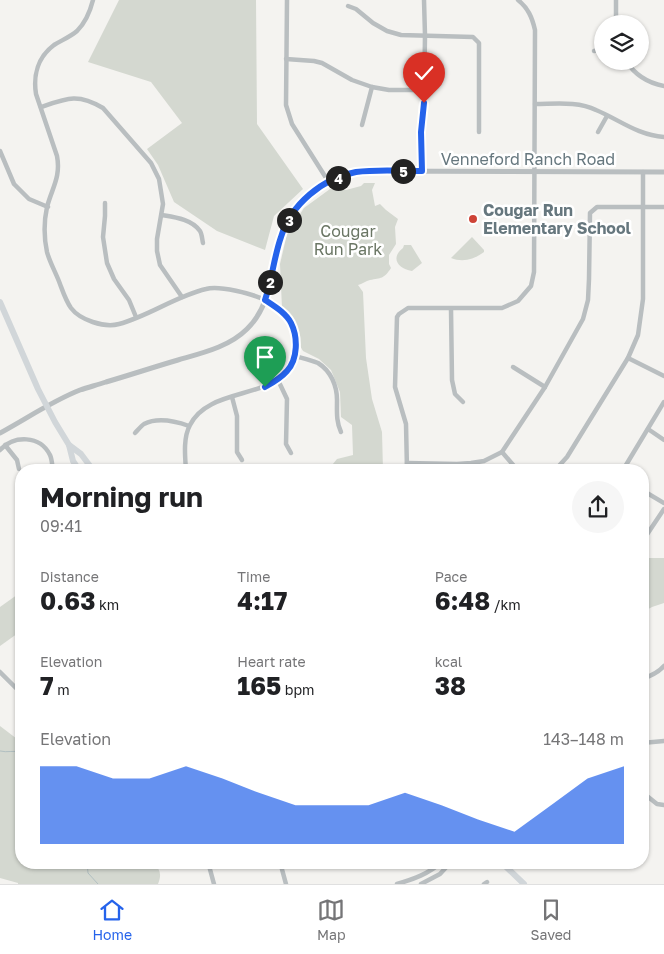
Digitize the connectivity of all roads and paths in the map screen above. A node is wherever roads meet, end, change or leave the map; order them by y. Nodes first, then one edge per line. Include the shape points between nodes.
1 (93, 0) edge
2 (287, 0) edge
3 (424, 0) edge
4 (518, 0) edge
5 (616, 0) edge
6 (348, 6) dead end
7 (616, 15) edge
8 (425, 35) junction
9 (286, 60) junction
10 (632, 70) edge
11 (664, 86) edge
12 (372, 87) junction
13 (424, 90) junction
14 (535, 104) junction
15 (41, 107) junction
16 (608, 116) junction
17 (362, 125) dead end
18 (479, 132) dead end
19 (598, 132) dead end
20 (664, 137) edge
21 (0, 151) edge
22 (422, 171) junction
23 (534, 171) junction
24 (643, 172) junction
25 (664, 172) edge
26 (328, 181) junction
27 (105, 203) dead end
28 (48, 206) junction
29 (643, 206) junction
30 (664, 207) edge
31 (162, 215) junction
32 (203, 243) dead end
33 (182, 298) junction
34 (265, 300) junction
35 (0, 302) edge
36 (451, 309) junction
37 (136, 317) junction
38 (295, 356) junction
39 (628, 358) junction
40 (513, 367) dead end
41 (664, 376) edge
42 (278, 380) junction
43 (545, 387) junction
44 (232, 397) junction
45 (463, 402) dead end
46 (664, 402) edge
47 (48, 407) junction
48 (189, 426) junction
49 (648, 429) junction
50 (341, 432) dead end
51 (0, 433) edge
52 (135, 433) dead end
53 (664, 440) edge
54 (69, 445) junction
55 (5, 446) junction
56 (0, 450) edge
57 (502, 452) junction
58 (290, 453) dead end
59 (242, 460) dead end
60 (406, 463) joint
61 (18, 464) edge
62 (52, 464) edge
63 (74, 464) edge
64 (88, 464) edge
65 (186, 464) edge
66 (457, 464) joint
67 (512, 464) edge
68 (561, 464) edge
69 (627, 464) edge
70 (649, 494) edge
71 (664, 503) edge
72 (664, 509) edge
73 (649, 532) edge
74 (664, 666) edge
75 (0, 672) edge
76 (649, 677) edge
77 (15, 687) edge
78 (664, 741) edge
79 (649, 742) edge
80 (649, 798) edge
81 (664, 805) edge
82 (210, 869) edge
83 (282, 869) edge
84 (434, 869) edge
85 (445, 869) edge
86 (508, 869) edge
87 (214, 884) edge
88 (286, 884) edge
89 (397, 884) edge
90 (421, 884) edge
91 (524, 884) edge

1 - 15 street via 87,19 78,30 46,52 38,63 34,83
2 - 9 street
3 - 8 street
4 - 14 street via 532,16 535,30
5 - 7 street
6 - 8 street via 387,31 401,35
8 - 13 street
8 - 18 street via 473,36 479,43
9 - 12 street via 322,63
9 - 26 street via 286,105 292,124
10 - 11 street via 645,80
12 - 13 street
12 - 17 street
13 - 22 street
14 - 16 street via 573,104
14 - 23 street
15 - 28 street via 58,163
15 - 31 street via 77,98 87,99 104,108 151,163 161,188
16 - 19 street
16 - 20 street via 652,136
21 - 28 street via 14,184 29,199
22 - 23 street, Venneford Ranch Road
22 - 26 street, Venneford Ranch Road via 356,172
23 - 24 street, Venneford Ranch Road
23 - 36 street via 534,272 530,286 518,301 502,308
24 - 25 street, Venneford Ranch Road
24 - 29 street
26 - 34 street, Venneford Ranch Road via 300,204 286,224
27 - 37 street via 103,237 107,263
28 - 37 street via 44,225 47,252 72,309 84,319 100,324 117,324
29 - 30 street
29 - 39 street via 643,299 638,335
29 - 43 street via 597,207 590,213 588,300 583,319
31 - 32 street via 192,223 200,232
31 - 33 street via 157,239 160,265
33 - 34 street via 208,288 219,288
33 - 37 street
34 - 38 street via 291,322 296,339
34 - 47 street, Venneford Ranch Road via 252,324 229,343 80,390
35 - 47 main road
36 - 45 street via 452,380 455,394
36 - 60 street via 408,308 397,317 395,387 406,424
38 - 42 street via 289,370
38 - 50 street via 317,363 332,378
39 - 41 street
39 - 68 street
40 - 43 street
42 - 44 street
42 - 58 street via 286,399 286,444
43 - 57 street
44 - 48 street via 205,408
44 - 59 street via 237,416 237,452
46 - 49 street
47 - 51 street, Venneford Ranch Road
47 - 54 main road
48 - 52 street via 160,420 143,425
48 - 65 street via 185,442
49 - 53 street
49 - 69 street
54 - 63 main road
54 - 64 main road
55 - 56 street
55 - 61 street
55 - 62 street via 30,439 40,443 50,455
57 - 66 street via 484,460
57 - 67 street
60 - 66 street
70 - 71 street
72 - 73 street
74 - 76 street
75 - 77 street
78 - 79 street
80 - 81 street
82 - 87 street
83 - 88 street
84 - 89 street
85 - 90 street
86 - 91 main road

